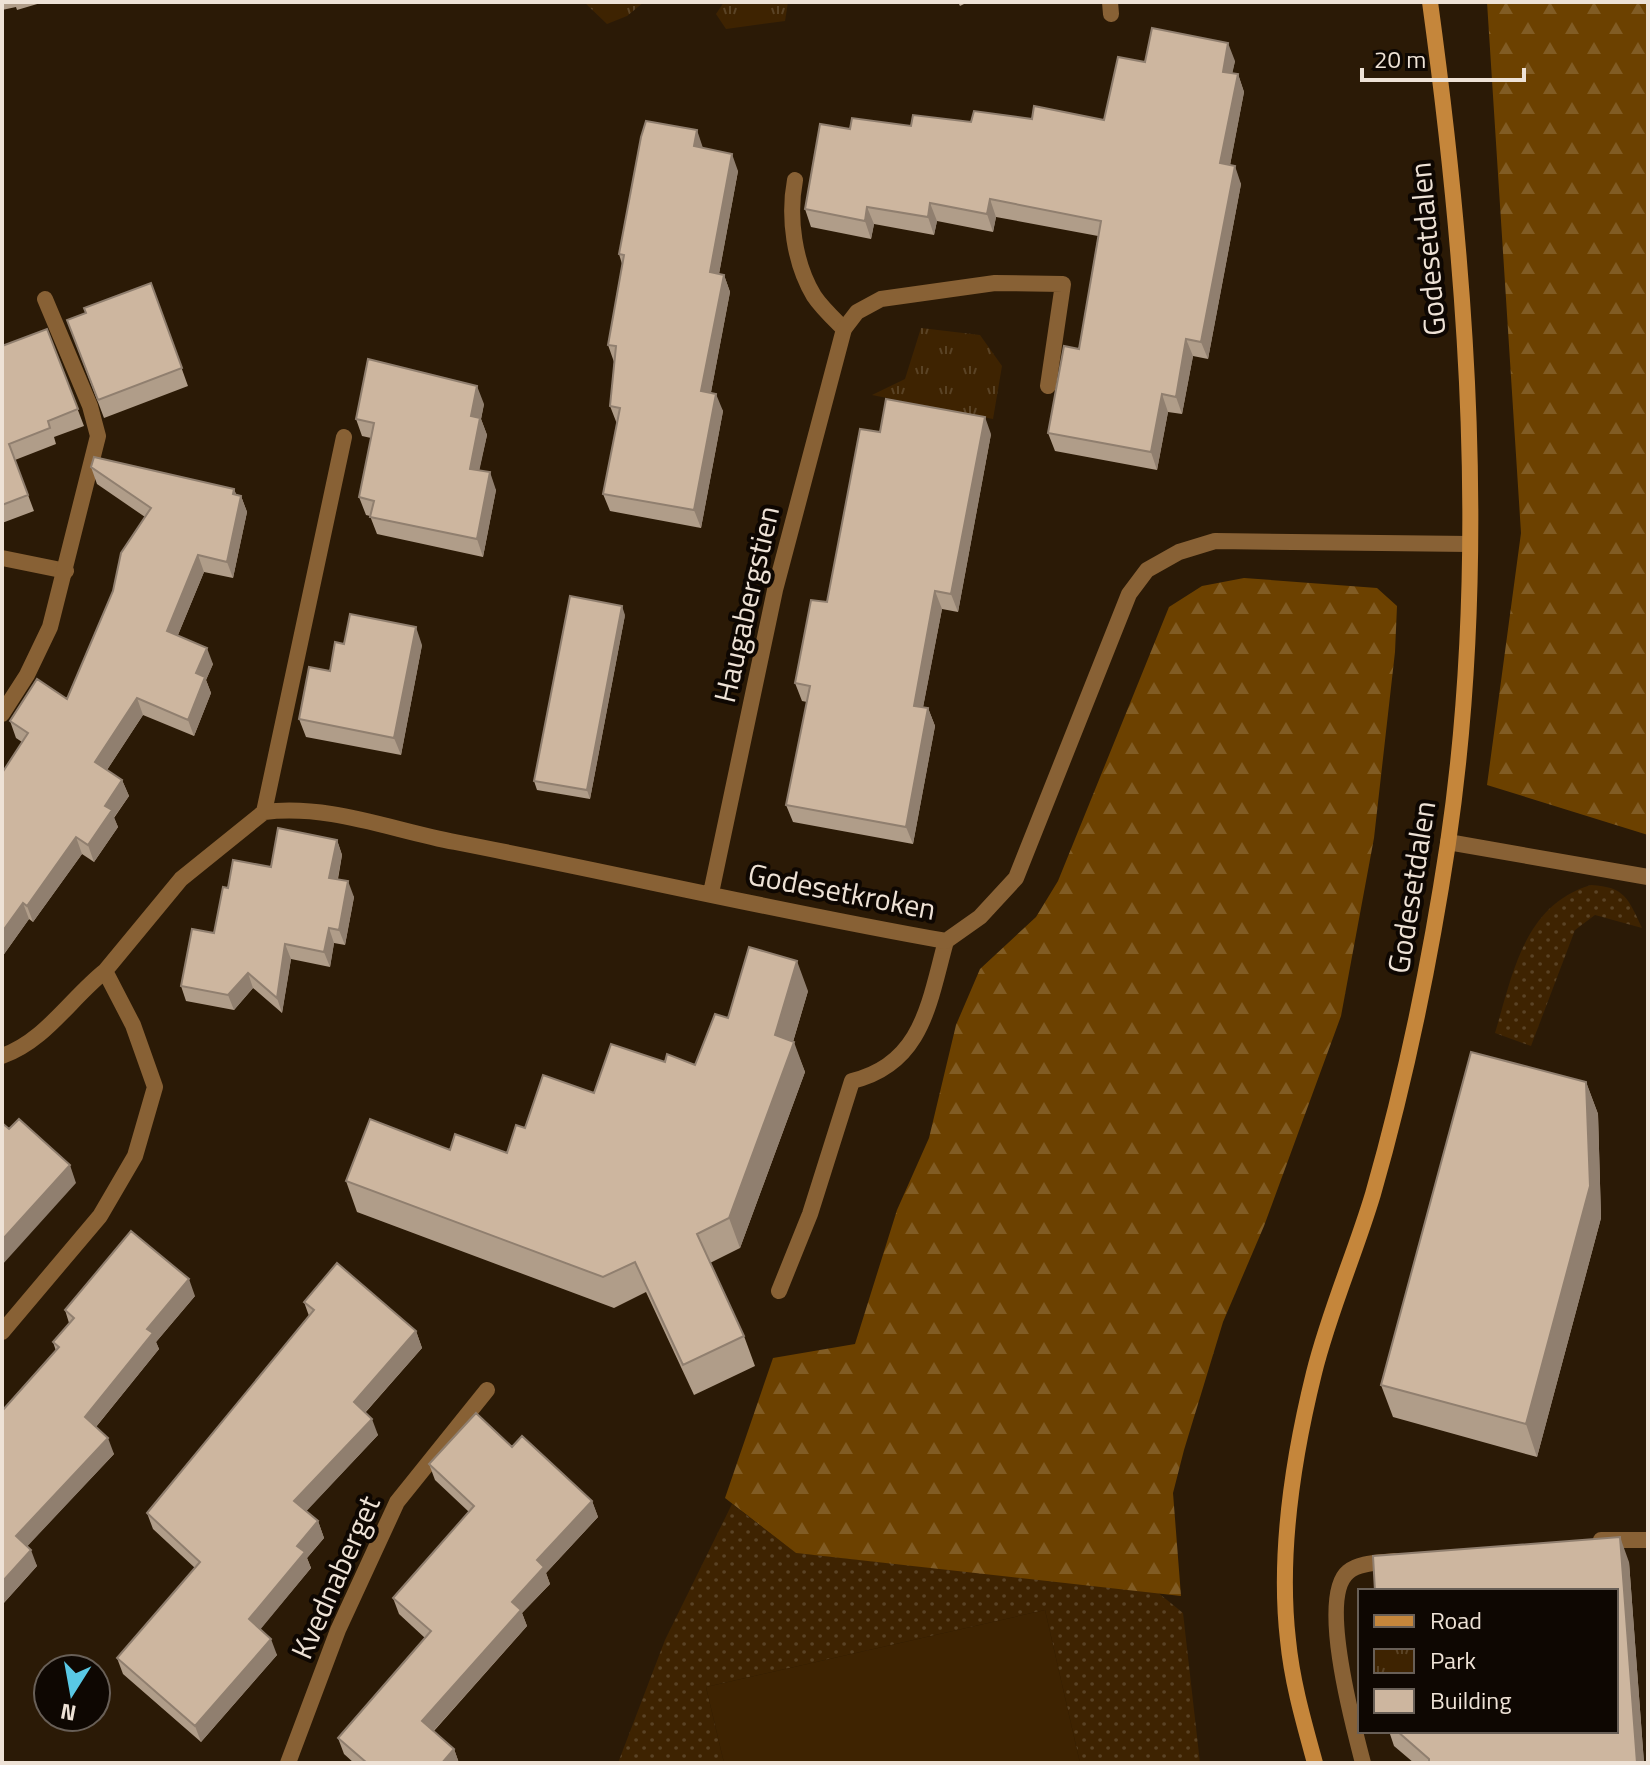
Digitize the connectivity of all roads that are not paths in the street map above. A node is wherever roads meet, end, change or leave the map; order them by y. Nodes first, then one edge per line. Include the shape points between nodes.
1 (1430, 2) edge
2 (795, 180) dead end
3 (45, 299) dead end
4 (844, 329) junction
5 (1048, 386) dead end
6 (344, 437) dead end
7 (1470, 544) junction
8 (2, 558) edge
9 (66, 571) junction
10 (2, 714) edge
11 (264, 812) junction
12 (1448, 842) junction
13 (1648, 877) edge
14 (711, 893) junction
15 (946, 941) junction
16 (105, 971) junction
17 (2, 1056) edge
18 (779, 1291) dead end
19 (2, 1332) edge
20 (487, 1390) dead end
21 (1648, 1540) edge
22 (1578, 1541) edge
23 (1418, 1557) edge
24 (288, 1763) edge
25 (1315, 1763) edge
26 (1363, 1763) edge

1 - 7 main road, Godesetdalen via 1461,300
2 - 4 street via 790,204 799,257 814,296
3 - 9 street via 98,436
4 - 5 street via 857,312 881,299 995,283 1063,284
4 - 14 street, Haugabergstien via 775,590
6 - 11 street
7 - 12 main road, Godesetdalen via 1465,680
7 - 15 street, Godesetkroken via 1215,541 1179,552 1147,570 1109,637 1016,878 980,917
8 - 9 street
9 - 10 street via 50,627
11 - 14 street, Godesetkroken via 294,808 337,814
11 - 16 street via 181,879
12 - 13 street
12 - 25 main road, Godesetdalen via 1400,1095 1314,1373 1293,1488 1285,1579 1288,1640
14 - 15 street, Godesetkroken
15 - 18 street via 926,1016 905,1053 878,1075 852,1081
16 - 17 street via 54,1022
16 - 19 street via 133,1025 155,1087 135,1156 100,1216
20 - 24 street, Kvednaberget via 397,1502 338,1630
21 - 22 street
23 - 26 street via 1358,1566 1346,1573 1339,1588 1344,1690

